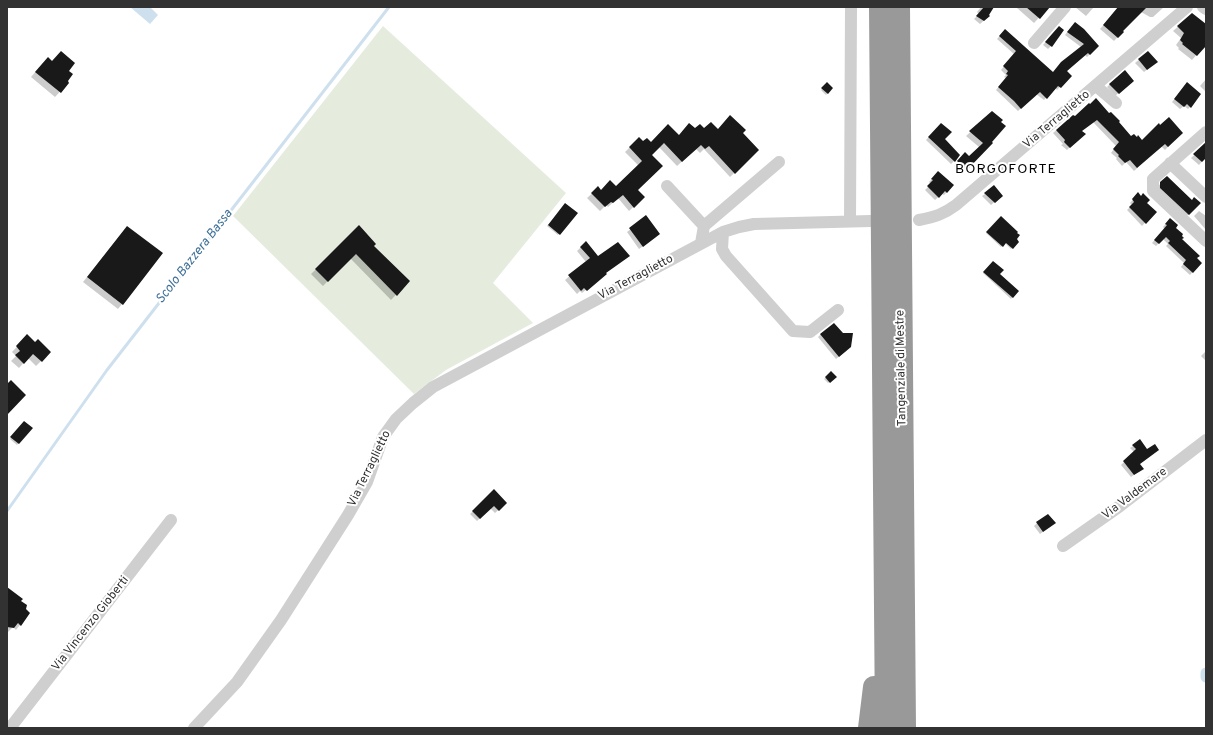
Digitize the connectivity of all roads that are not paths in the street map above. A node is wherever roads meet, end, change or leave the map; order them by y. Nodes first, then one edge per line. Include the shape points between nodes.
1 (851, 7) edge
2 (880, 7) edge
3 (898, 7) edge
4 (1065, 7) edge
5 (1187, 7) edge
6 (1203, 7) edge
7 (1206, 9) edge
8 (1034, 43) dead end
9 (1096, 86) junction
10 (1116, 103) dead end
11 (1206, 132) edge
12 (779, 162) dead end
13 (1170, 163) junction
14 (667, 186) dead end
15 (1206, 197) edge
16 (920, 220) dead end
17 (870, 221) dead end
18 (850, 222) junction
19 (704, 226) junction
20 (723, 232) junction
21 (1206, 242) edge
22 (701, 243) junction
23 (838, 310) dead end
24 (1206, 440) edge
25 (171, 520) dead end
26 (1063, 546) dead end
27 (885, 587) junction
28 (10, 728) edge
29 (194, 728) edge
30 (869, 728) edge
31 (886, 728) edge
32 (905, 728) edge

1 - 18 street
2 - 27 highway, Tangenziale di Mestre
3 - 32 highway, Tangenziale di Mestre
4 - 8 street
5 - 9 street, Via Terraglietto
6 - 7 street
9 - 10 street
9 - 16 street, Via Terraglietto via 956,205 945,213
11 - 13 street
12 - 19 street
13 - 15 street
13 - 21 street via 1153,179 1153,191
14 - 19 street
17 - 18 street, Via Terraglietto
18 - 20 street, Via Terraglietto via 754,224
19 - 22 street
20 - 22 street, Via Terraglietto
20 - 23 street via 722,249 726,256 793,332 810,332
22 - 29 street, Via Terraglietto via 433,387 396,419 383,437 367,482 282,620 237,682
24 - 26 street, Via Valdemare
25 - 28 street, Via Vincenzo Gioberti
27 - 30 highway via 875,640
27 - 31 highway, Tangenziale di Mestre

